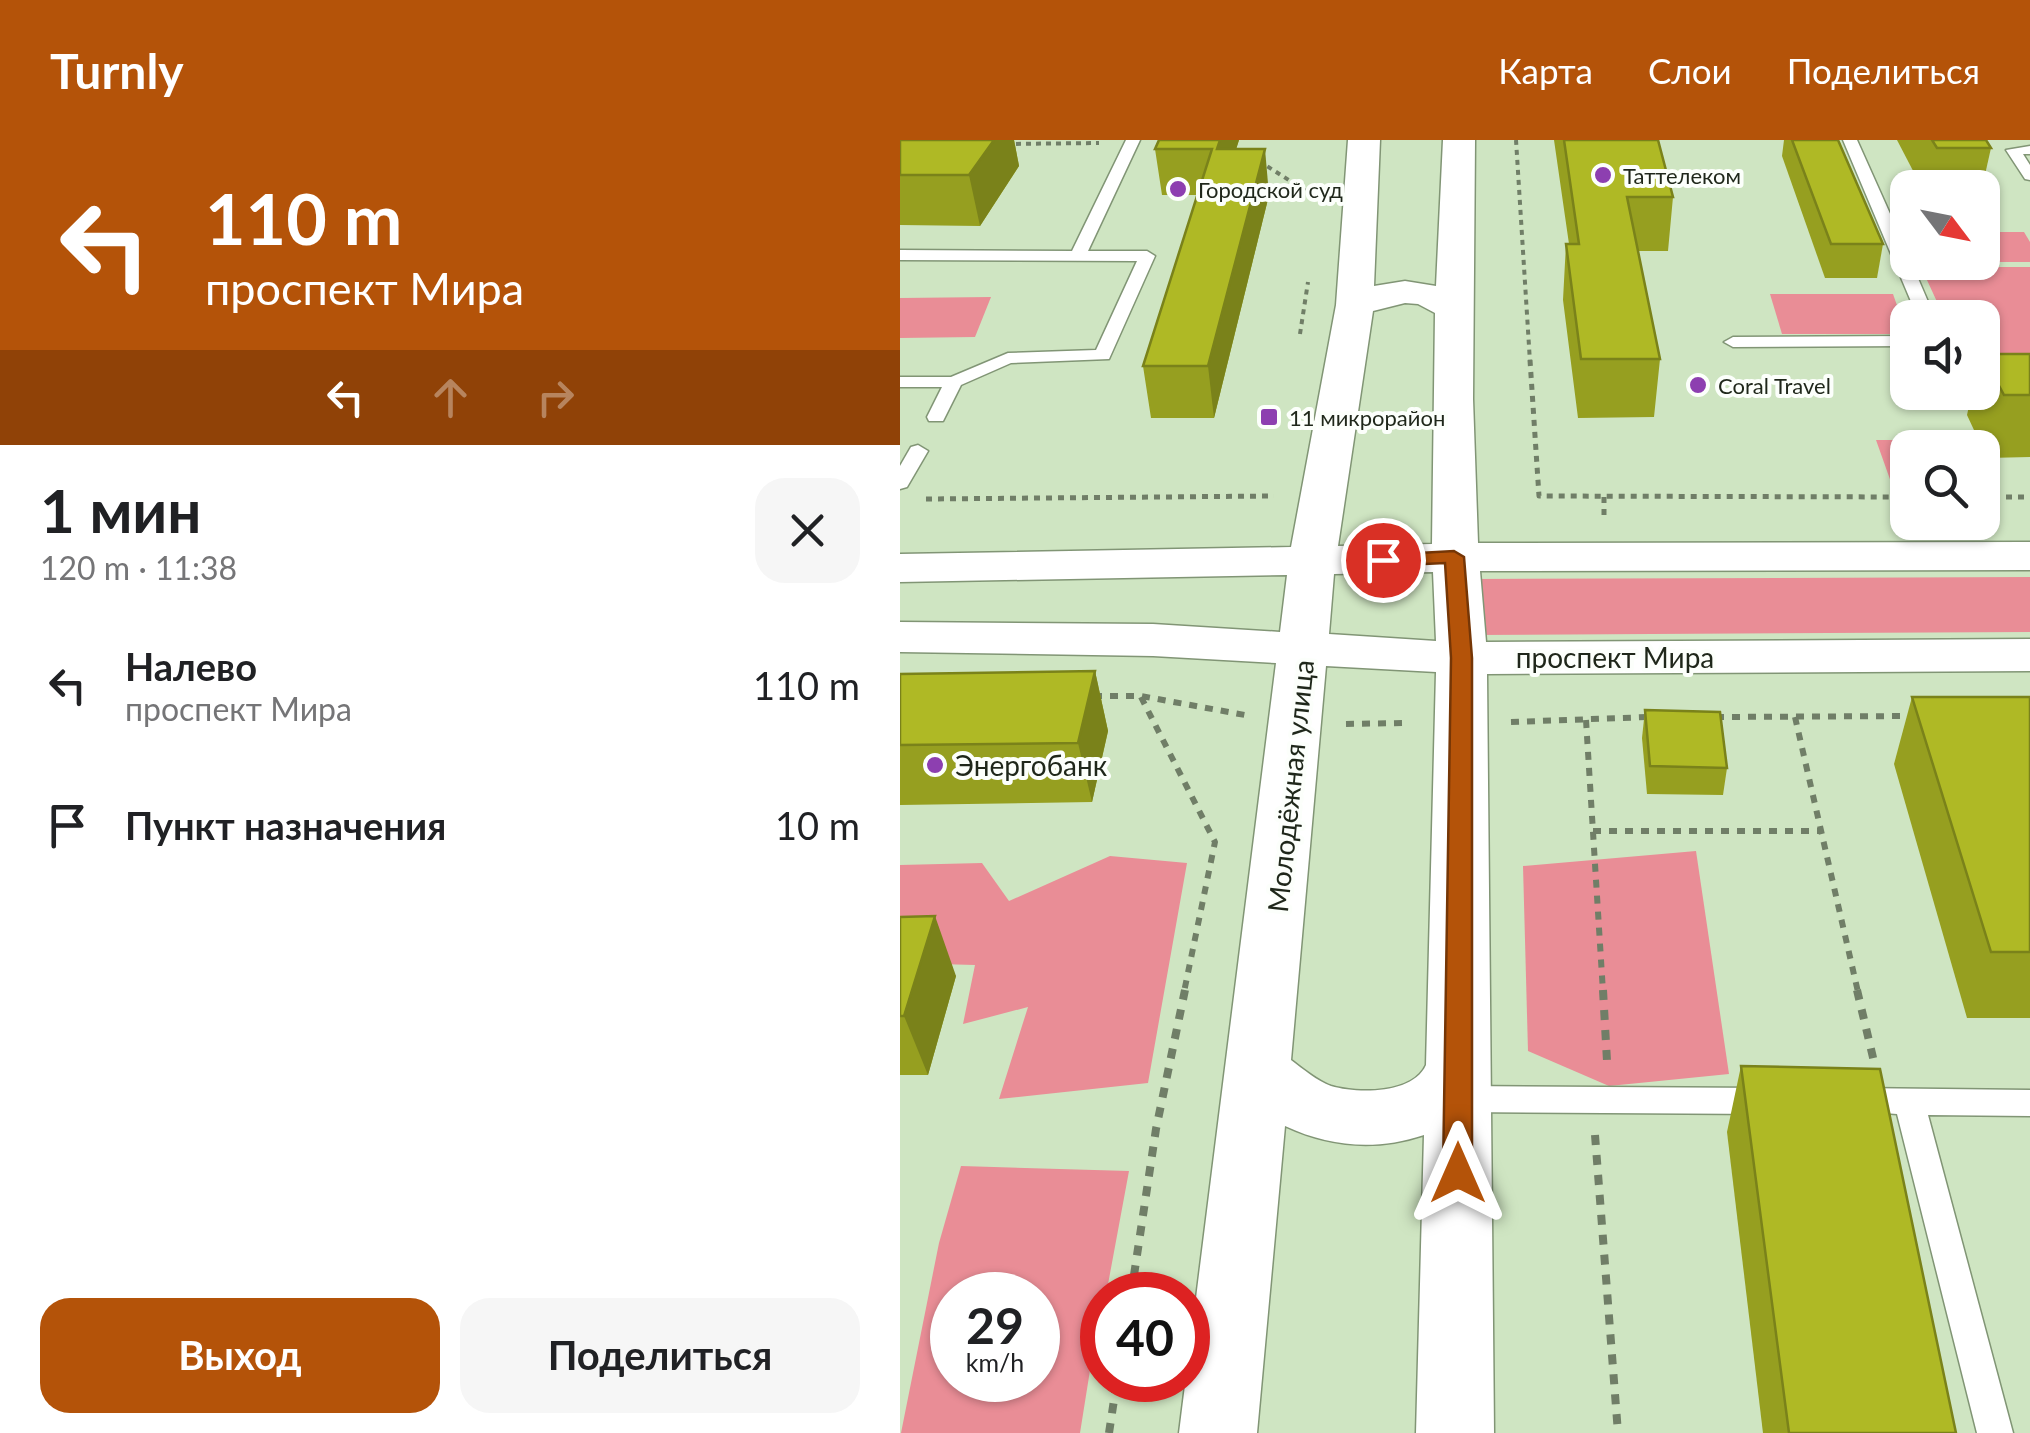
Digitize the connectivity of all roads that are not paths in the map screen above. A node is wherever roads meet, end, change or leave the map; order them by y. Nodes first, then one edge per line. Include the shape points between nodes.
1 (1364, 140) edge
2 (1459, 140) edge
3 (1850, 140) edge
4 (1132, 142) edge
5 (2030, 150) edge
6 (2030, 176) edge
7 (900, 255) edge
8 (1078, 255) junction
9 (1918, 300) edge
10 (1355, 304) junction
11 (1454, 308) junction
12 (1733, 342) dead end
13 (1890, 342) edge
14 (900, 382) edge
15 (954, 382) junction
16 (936, 417) dead end
17 (918, 451) dead end
18 (900, 484) edge
19 (2030, 556) edge
20 (1454, 557) junction
21 (1312, 564) junction
22 (900, 568) edge
23 (900, 638) edge
24 (1305, 651) junction
25 (2030, 656) edge
26 (1462, 658) junction
27 (1257, 1072) junction
28 (1458, 1082) junction
29 (1790, 1101) edge
30 (1827, 1101) edge
31 (1896, 1102) junction
32 (2030, 1102) edge
33 (1218, 1433) edge
34 (1455, 1433) edge
35 (1994, 1433) edge

1 - 10 street, Молодёжная улица
2 - 11 street
3 - 9 lane
4 - 8 lane
5 - 6 lane via 2013,150
7 - 8 lane
8 - 15 lane via 1147,256 1103,355 1008,358
10 - 11 street via 1399,292 1431,296
10 - 21 street, Молодёжная улица
11 - 20 street
12 - 13 lane
14 - 15 lane
15 - 16 lane
17 - 18 lane
19 - 20 street
20 - 21 street
20 - 26 street
21 - 22 street
21 - 24 street, Молодёжная улица
23 - 24 street, проспект Мира via 1153,640
24 - 26 street, проспект Мира
24 - 27 street, Молодёжная улица
25 - 26 street, проспект Мира
26 - 28 street
27 - 28 street via 1318,1110 1352,1118 1421,1107
27 - 33 street, Молодёжная улица
28 - 29 lane
28 - 34 street
30 - 31 lane
31 - 32 lane
31 - 35 lane

